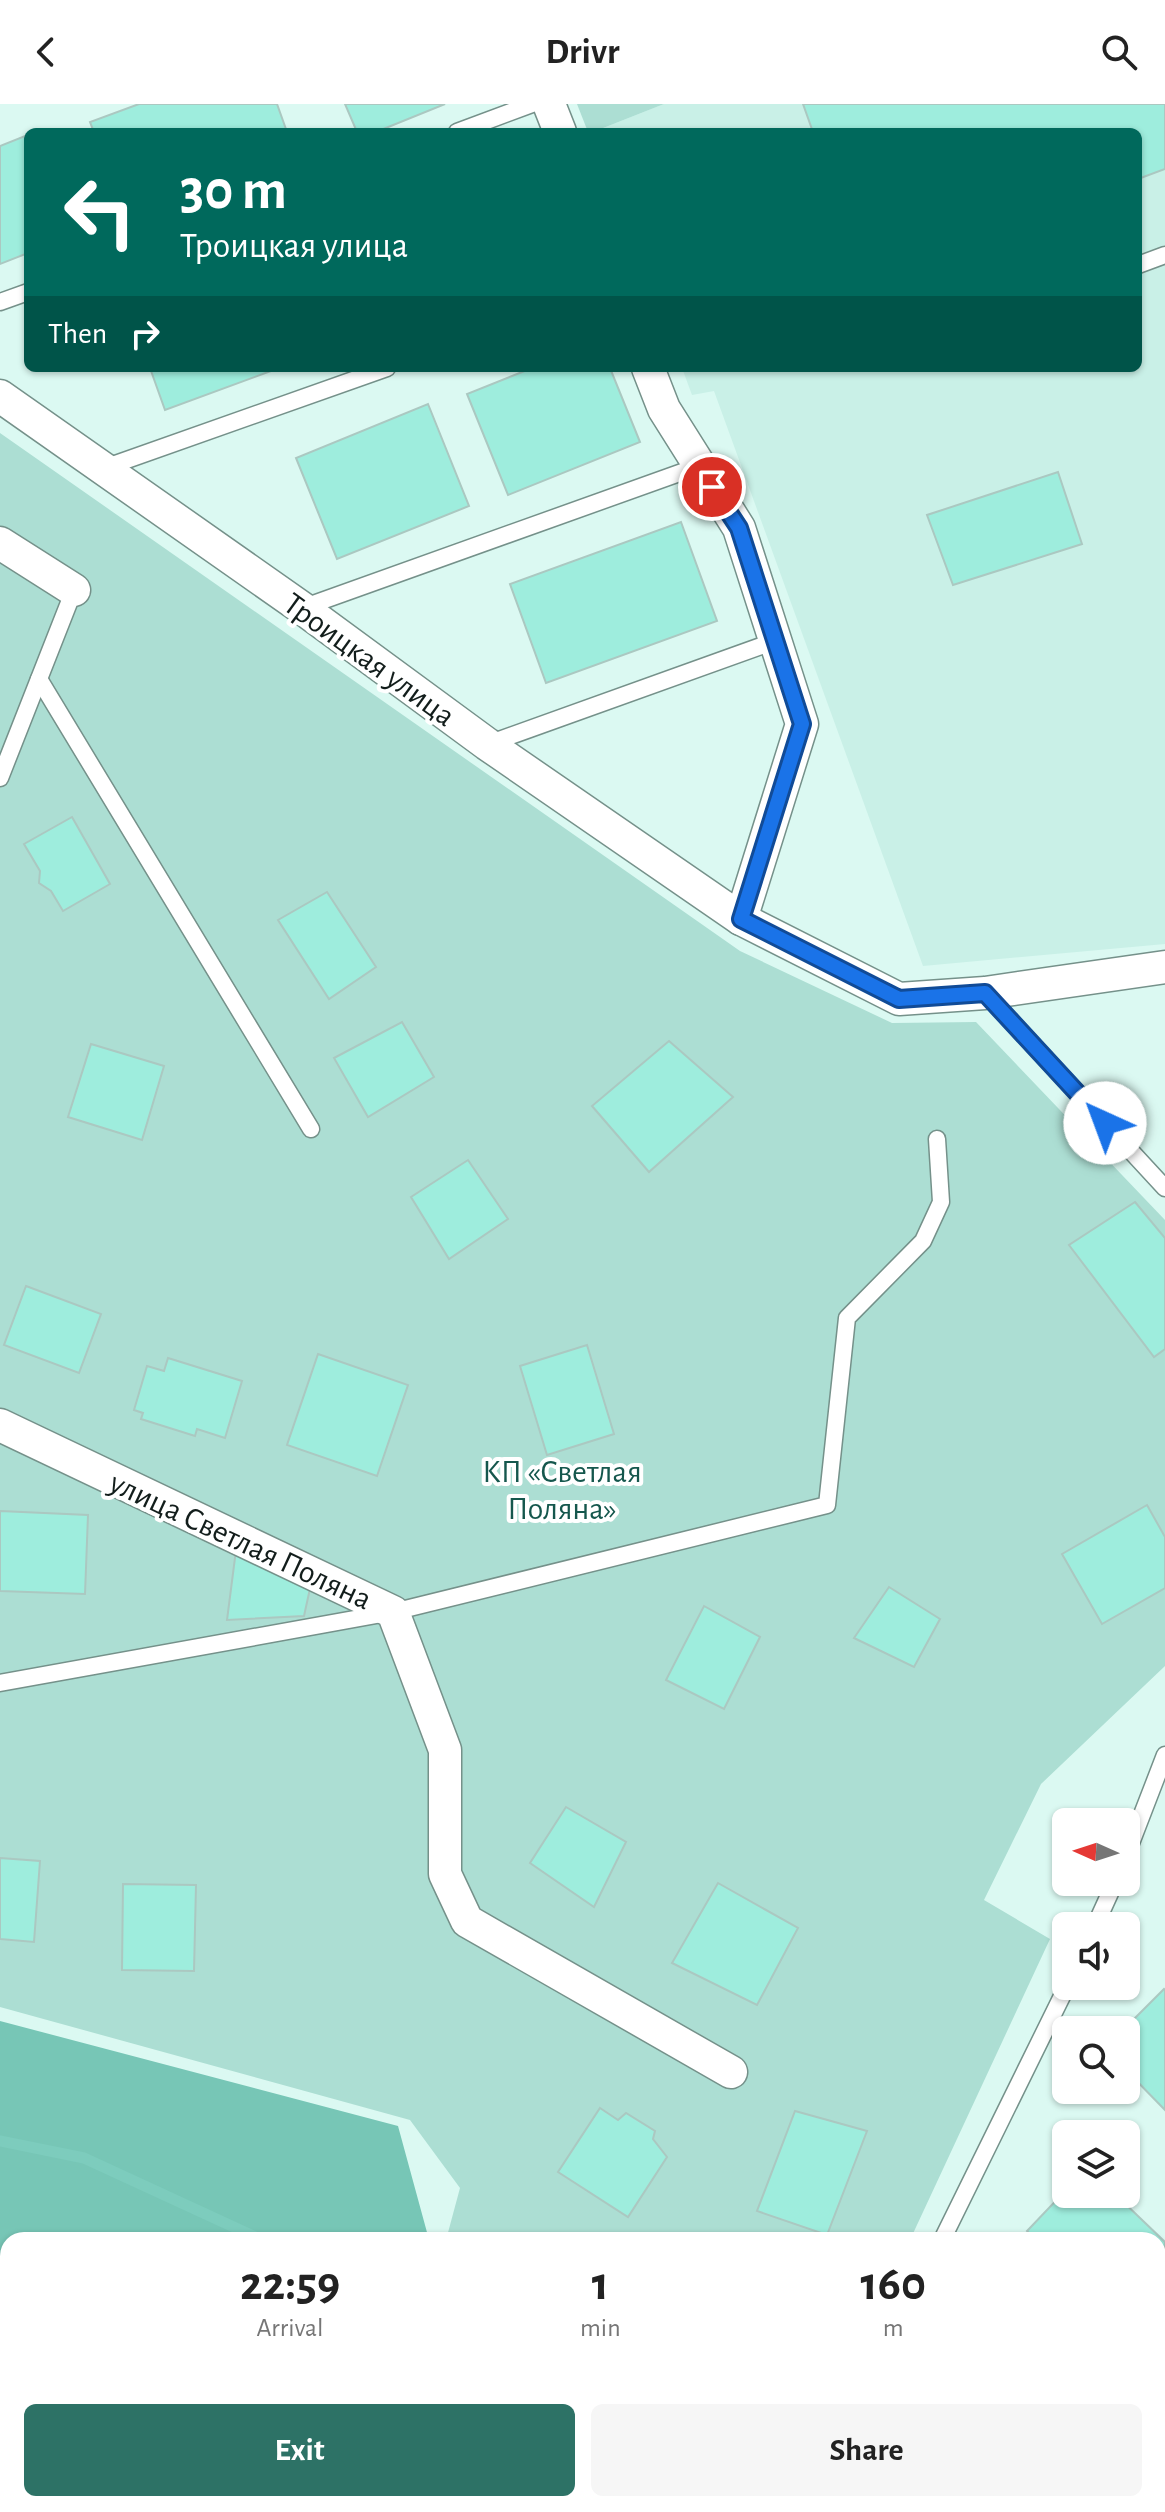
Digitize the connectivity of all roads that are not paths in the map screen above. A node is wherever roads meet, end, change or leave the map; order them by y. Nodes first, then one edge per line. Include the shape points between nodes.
1 (532, 104) edge
2 (549, 104) edge
3 (468, 128) edge
4 (558, 128) edge
5 (1165, 255) edge
6 (1142, 264) edge
7 (24, 293) edge
8 (0, 302) edge
9 (376, 372) edge
10 (650, 372) edge
11 (0, 396) edge
12 (699, 466) junction
13 (104, 468) junction
14 (0, 543) edge
15 (74, 590) joint
16 (302, 608) junction
17 (775, 641) junction
18 (39, 679) junction
19 (487, 744) junction
20 (0, 778) edge
21 (741, 919) junction
22 (1165, 967) edge
23 (985, 993) junction
24 (311, 1129) dead end
25 (937, 1139) dead end
26 (1165, 1188) edge
27 (0, 1425) edge
28 (393, 1612) junction
29 (0, 1683) edge
30 (1165, 1755) edge
31 (1140, 1820) edge
32 (1060, 2000) edge
33 (731, 2072) dead end
34 (946, 2232) edge

1 - 3 lane
2 - 4 street
5 - 6 lane
7 - 8 lane
9 - 13 lane
10 - 12 street via 664,409
11 - 13 street, Троицкая улица
12 - 16 lane
12 - 17 street via 739,528
13 - 16 street, Троицкая улица
14 - 15 street
15 - 18 lane
16 - 19 street, Троицкая улица
17 - 19 lane
17 - 21 street via 802,724
18 - 20 lane
18 - 24 lane
19 - 21 street, Троицкая улица
21 - 23 street, Троицкая улица via 899,999
22 - 23 street, Троицкая улица
23 - 26 lane
25 - 28 lane via 941,1202 923,1241 847,1318 827,1505
27 - 28 street, улица Светлая Поляна
28 - 29 lane
28 - 33 street, улица Светлая Поляна via 445,1750 445,1874 467,1921
30 - 31 lane
32 - 34 lane

